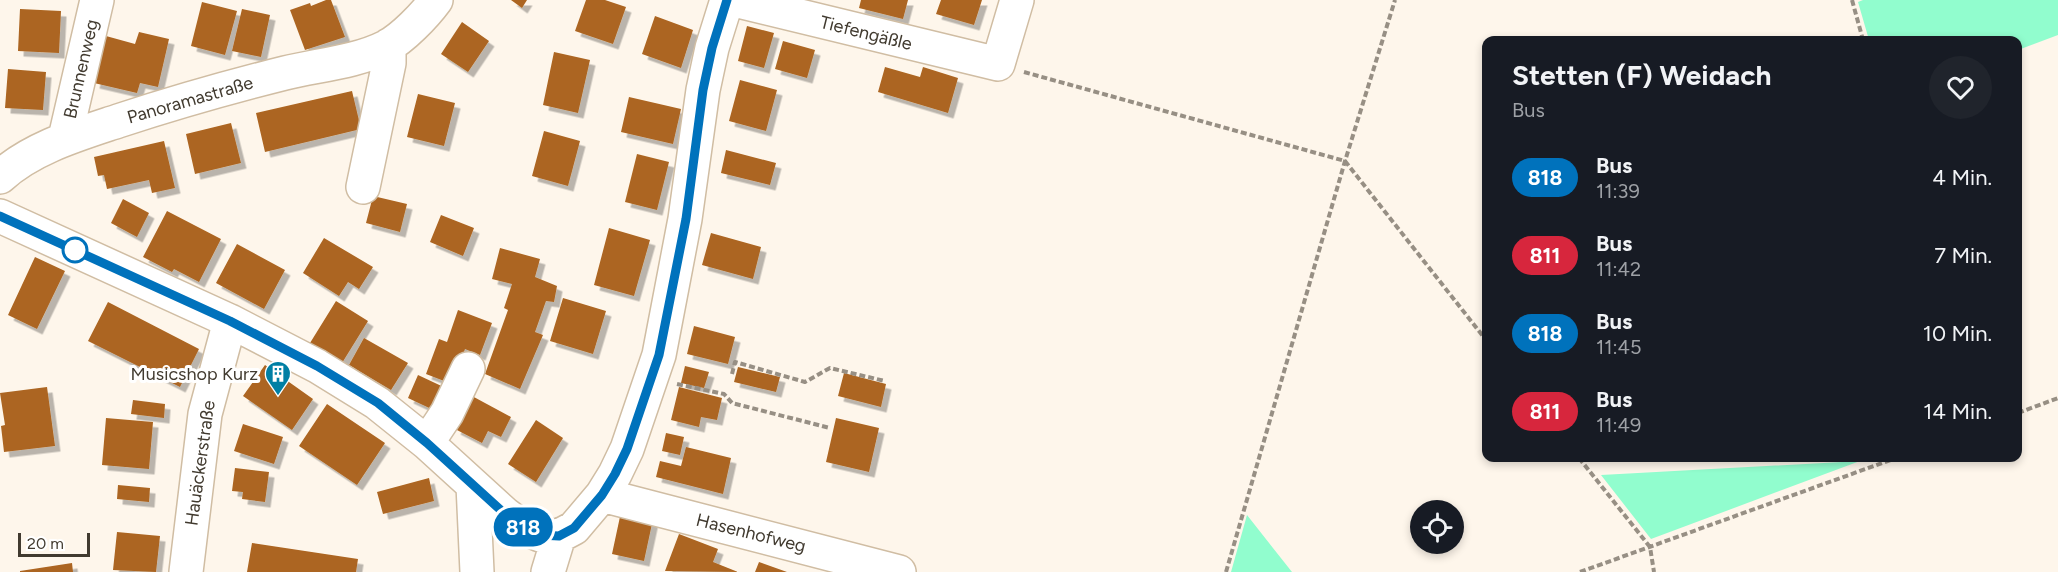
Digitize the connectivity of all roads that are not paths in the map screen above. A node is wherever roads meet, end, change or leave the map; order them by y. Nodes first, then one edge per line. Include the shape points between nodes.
1 (97, 0) edge
2 (436, 0) edge
3 (727, 0) edge
4 (734, 0) edge
5 (1017, 0) edge
6 (389, 45) junction
7 (65, 138) junction
8 (0, 176) edge
9 (363, 187) dead end
10 (0, 216) edge
11 (230, 321) junction
12 (468, 369) dead end
13 (427, 443) junction
14 (473, 485) junction
15 (602, 495) junction
16 (559, 536) junction
17 (186, 572) edge
18 (477, 572) edge
19 (548, 572) edge
20 (899, 572) edge

1 - 7 street, Brunnenweg
2 - 6 street, Panoramastraße
3 - 15 street via 705,79 686,219 659,355 627,449
4 - 5 street, Tiefengäßle via 998,64
6 - 7 street, Panoramastraße via 369,54 165,105
6 - 9 street via 389,63
7 - 8 street, Panoramastraße
10 - 11 street
11 - 13 street via 378,403
11 - 17 street, Hauäckerstraße via 205,414
12 - 13 street
13 - 14 street
14 - 16 street via 524,528 540,535
14 - 18 street
15 - 16 street via 574,528
15 - 20 street, Hasenhofweg
16 - 19 street

